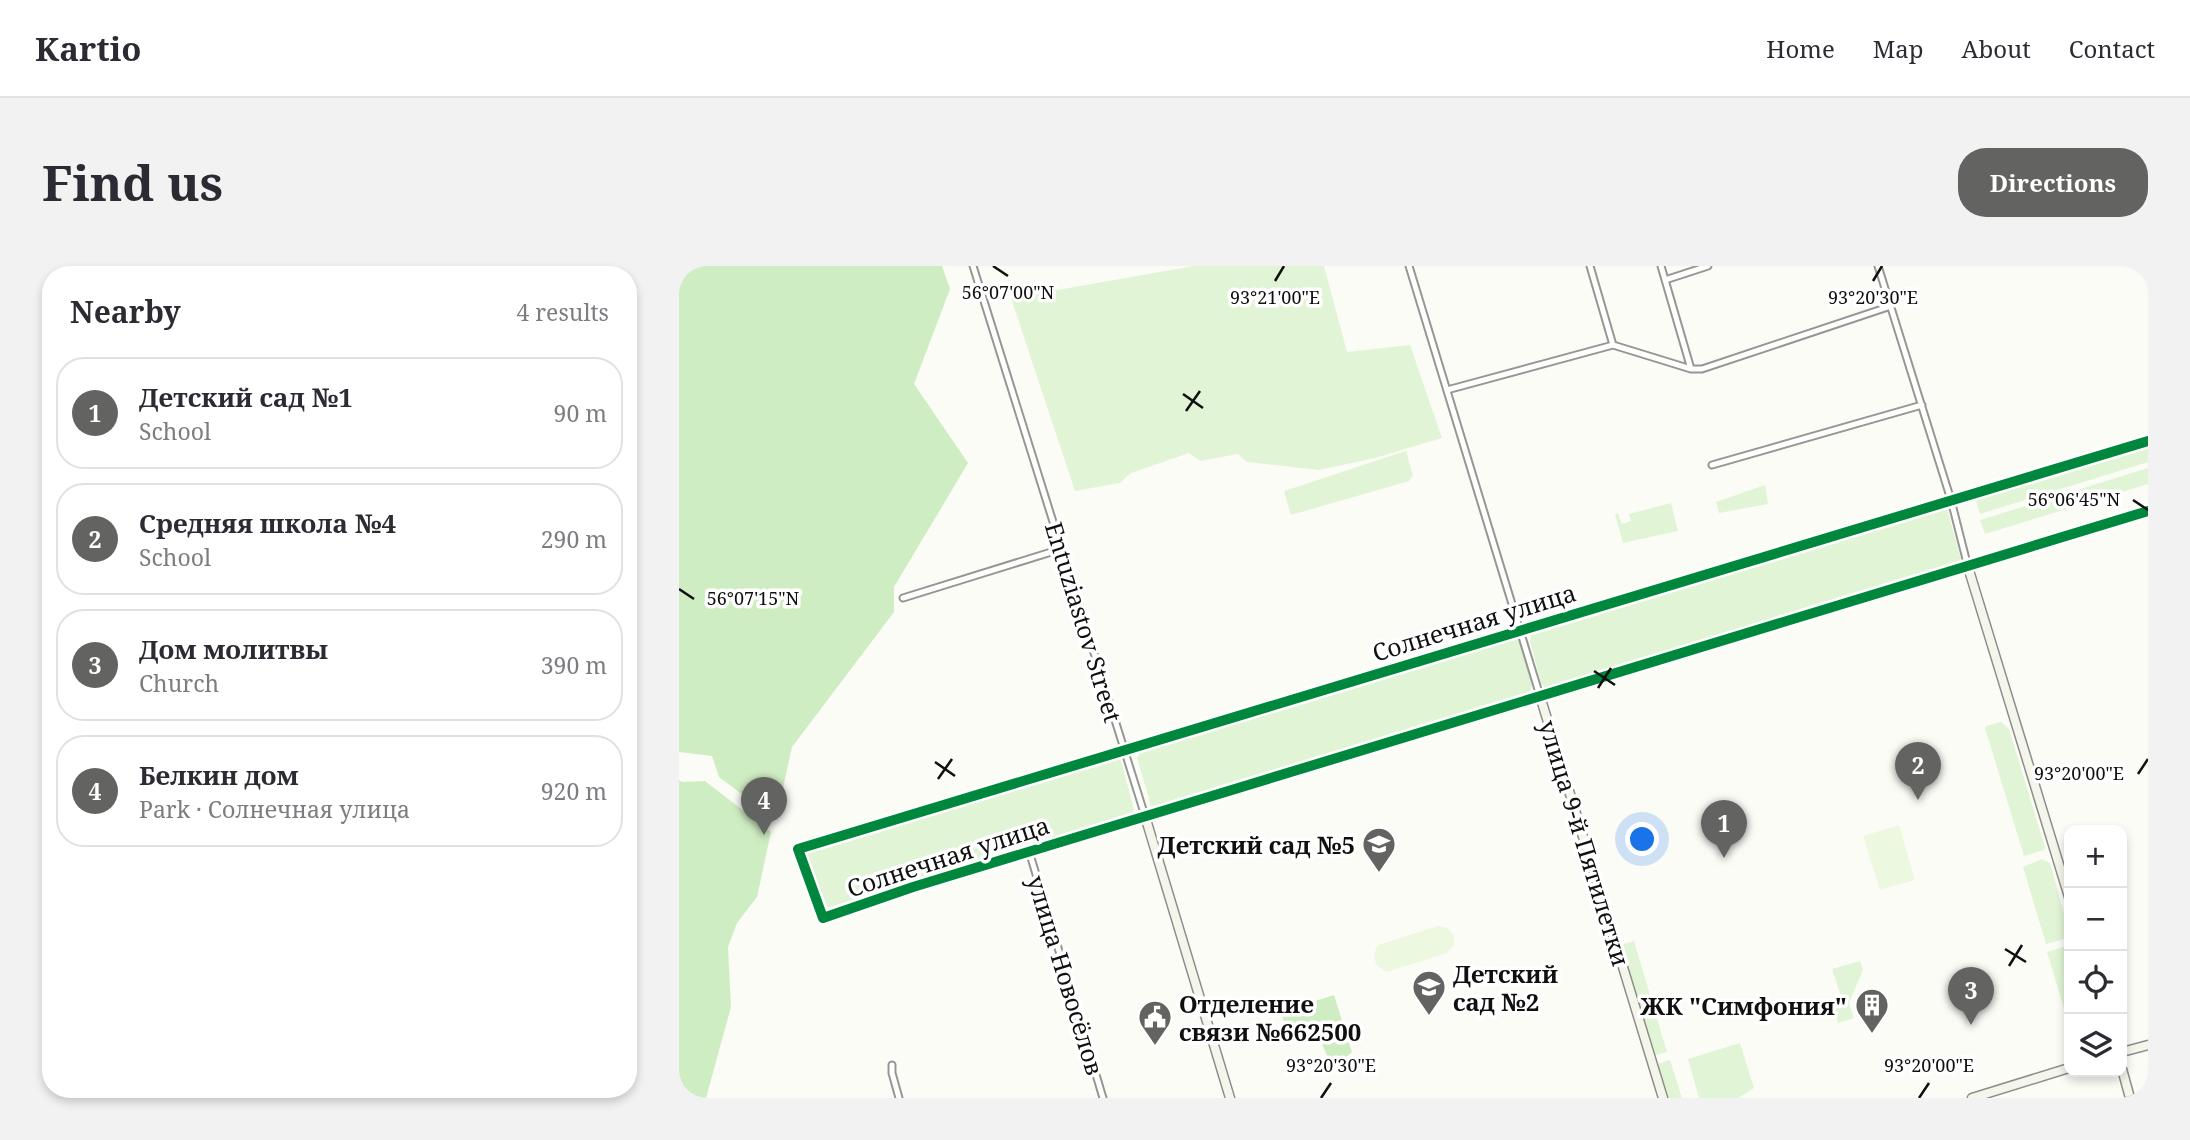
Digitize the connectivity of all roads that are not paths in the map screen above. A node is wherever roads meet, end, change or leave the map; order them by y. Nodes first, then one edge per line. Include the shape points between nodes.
1 (973, 266) edge
2 (1409, 266) edge
3 (1590, 266) edge
4 (1661, 266) edge
5 (1708, 266) edge
6 (1878, 266) edge
7 (1665, 280) junction
8 (1891, 306) junction
9 (1613, 345) junction
10 (1691, 369) junction
11 (1447, 390) junction
12 (1922, 405) junction
13 (2148, 441) edge
14 (1712, 465) dead end
15 (1951, 500) junction
16 (2148, 512) edge
17 (1062, 549) junction
18 (1968, 567) junction
19 (902, 598) dead end
20 (1521, 630) junction
21 (1540, 696) junction
22 (1124, 750) junction
23 (1145, 816) junction
24 (1029, 851) junction
25 (2066, 888) edge
26 (823, 918) joint
27 (2148, 1045) edge
28 (2127, 1051) edge
29 (892, 1065) dead end
30 (2064, 1070) edge
31 (2124, 1077) edge
32 (899, 1098) edge
33 (1103, 1098) edge
34 (1230, 1098) edge
35 (1663, 1098) edge
36 (1972, 1098) edge
37 (2130, 1098) edge

1 - 17 street, Entuziastov Street
2 - 11 street, улица 9-й Пятилетки
3 - 9 street
4 - 7 street
5 - 7 street
6 - 8 street
7 - 10 street
8 - 10 street
8 - 12 street
9 - 10 street
9 - 11 street
11 - 20 street, улица 9-й Пятилетки
12 - 14 street
12 - 15 street
13 - 15 street
15 - 18 street
15 - 20 street, Солнечная улица
16 - 18 street, Солнечная улица
17 - 19 street
17 - 22 street, Entuziastov Street
18 - 21 street, Солнечная улица
18 - 25 street
20 - 21 street, улица 9-й Пятилетки
20 - 22 street, Солнечная улица
21 - 23 street, Солнечная улица
21 - 35 street, улица 9-й Пятилетки
22 - 23 street, Entuziastov Street
22 - 26 street, Солнечная улица via 798,849
23 - 24 street, Солнечная улица
23 - 34 street, Entuziastov Street
24 - 26 street, Солнечная улица
24 - 33 street, улица Новосёлов
27 - 28 street
29 - 32 street
30 - 36 street
31 - 37 street

